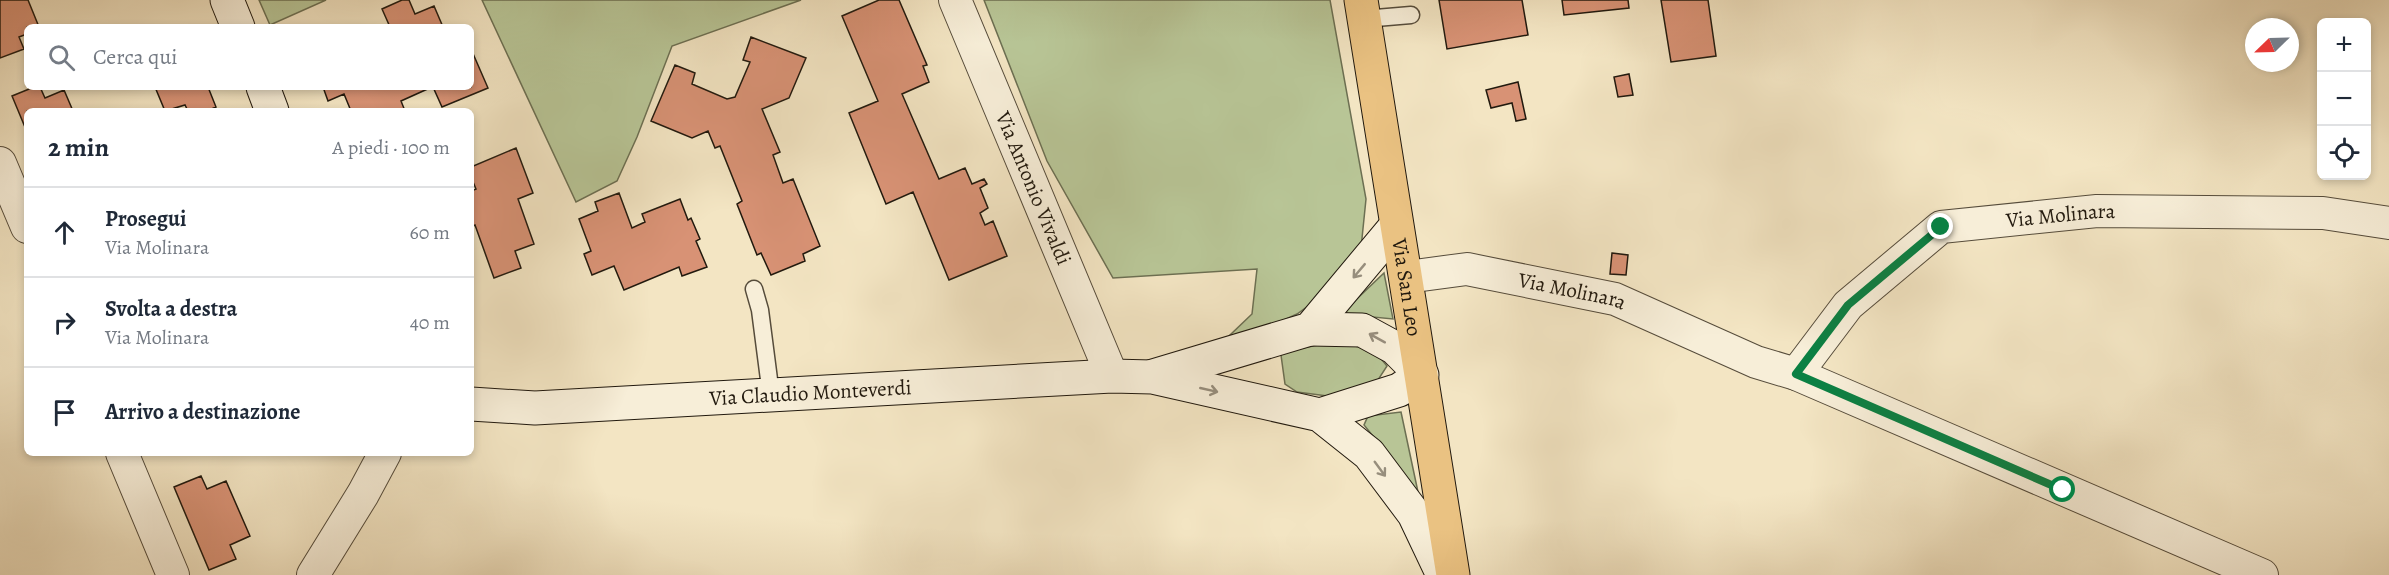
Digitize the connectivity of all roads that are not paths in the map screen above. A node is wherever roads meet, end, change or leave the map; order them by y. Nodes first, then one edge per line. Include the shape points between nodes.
1 (227, 0) edge
2 (955, 0) edge
3 (1363, 9) edge
4 (1411, 15) dead end
5 (237, 24) edge
6 (263, 90) edge
7 (271, 108) edge
8 (0, 163) edge
9 (24, 220) edge
10 (2389, 223) edge
11 (1396, 226) junction
12 (1407, 277) junction
13 (754, 290) dead end
14 (1310, 329) junction
15 (1796, 374) junction
16 (1422, 375) junction
17 (1112, 376) junction
18 (1152, 376) junction
19 (771, 395) junction
20 (474, 404) edge
21 (1320, 416) junction
22 (123, 456) edge
23 (383, 456) edge
24 (173, 575) edge
25 (313, 575) edge
26 (1443, 575) edge
27 (1453, 575) edge
28 (2262, 575) edge

1 - 5 street
2 - 17 street, Via Antonio Vivaldi
3 - 4 lane
3 - 11 main road, Via San Leo
6 - 7 street
8 - 9 street
10 - 15 street, Via Molinara via 2323,213 2097,211 1941,227 1848,305
11 - 12 main road, Via San Leo
11 -> 14 street
12 - 15 street, Via Molinara via 1467,269 1615,299 1756,362
12 - 16 main road, Via San Leo
13 - 19 lane
16 -> 14 street via 1395,348 1362,330
14 - 18 street
15 - 28 street, Via Molinara
16 - 21 street via 1399,390
16 - 27 main road, Via San Leo
17 - 18 street, Via Claudio Monteverdi
17 - 19 street, Via Claudio Monteverdi
18 -> 21 street
19 - 20 street, Via Claudio Monteverdi via 535,408
21 -> 26 street via 1369,454 1414,514
22 - 24 street
23 - 25 street

